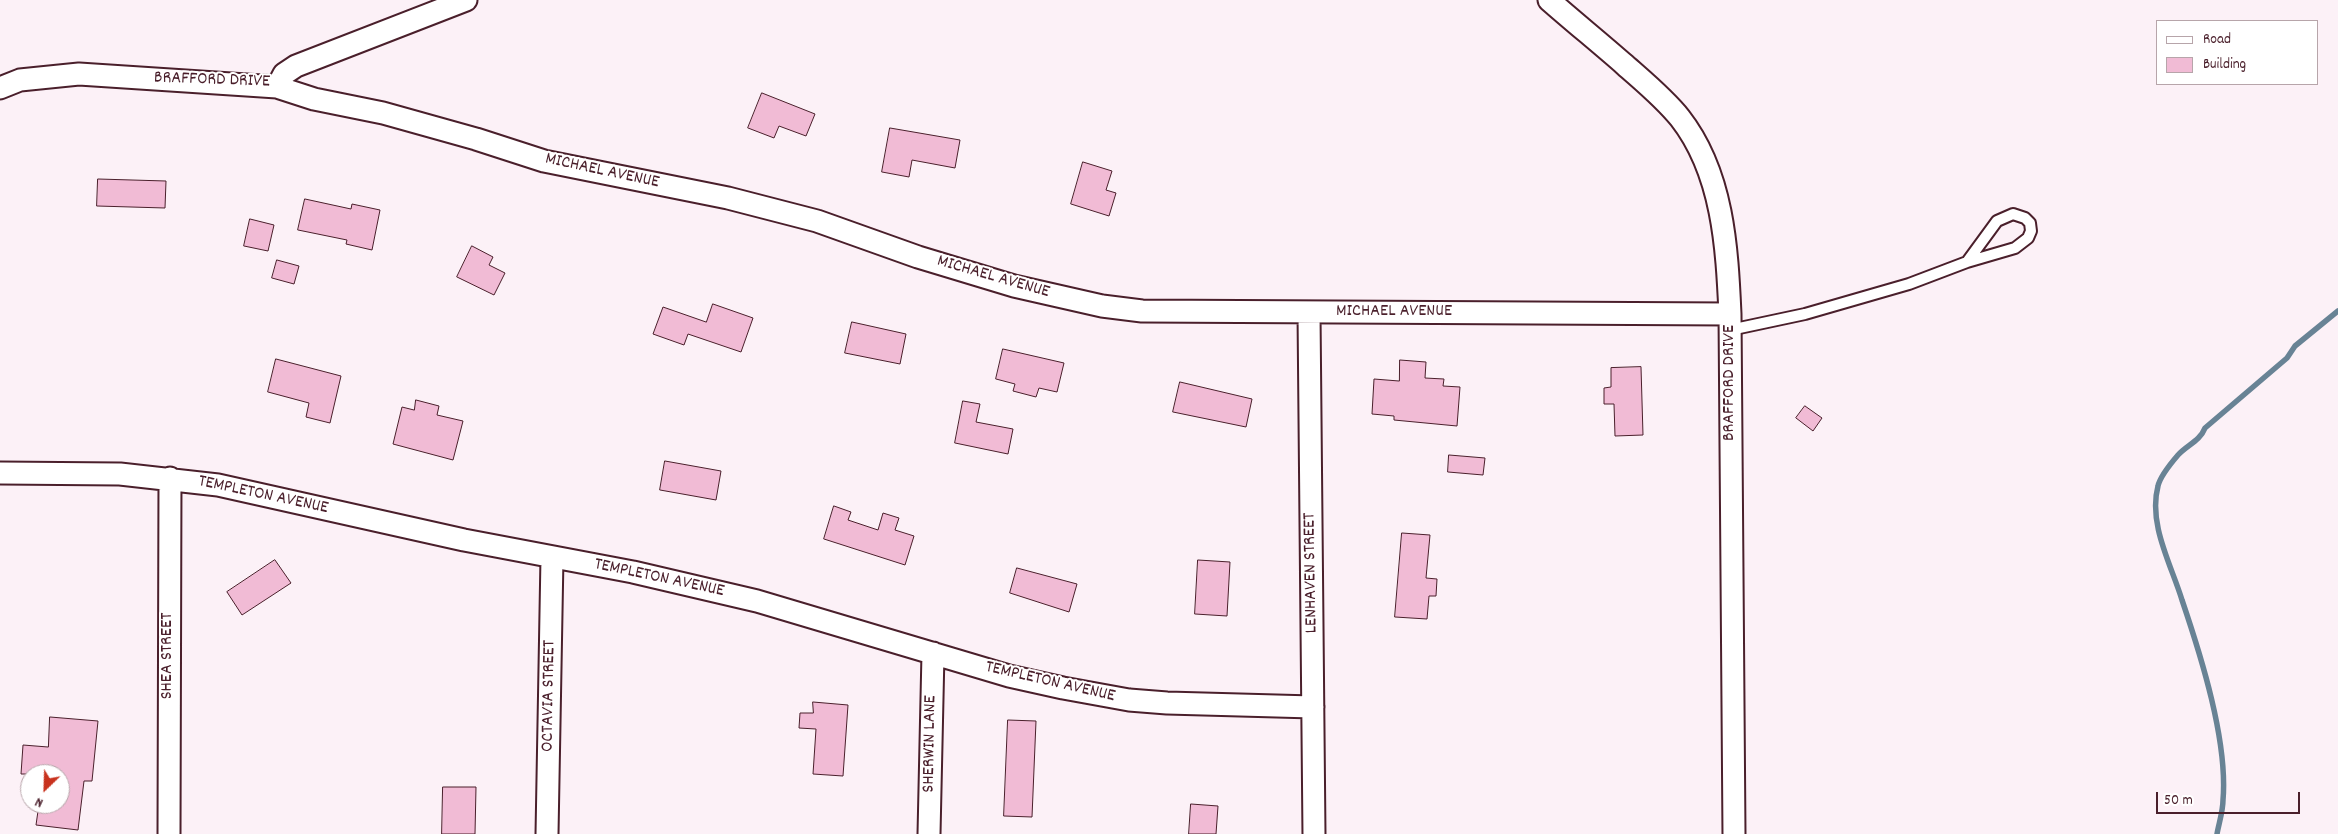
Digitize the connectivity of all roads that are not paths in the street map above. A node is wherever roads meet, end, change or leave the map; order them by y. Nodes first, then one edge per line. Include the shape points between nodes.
1 (466, 0) edge
2 (1550, 0) edge
3 (277, 86) junction
4 (0, 88) edge
5 (1967, 262) junction
6 (1309, 313) junction
7 (1730, 322) junction
8 (0, 473) edge
9 (170, 478) junction
10 (552, 557) junction
11 (933, 653) junction
12 (1313, 707) junction
13 (169, 834) edge
14 (547, 834) edge
15 (929, 834) edge
16 (1314, 834) edge
17 (1734, 834) edge

1 - 3 street, BRAFFORD DRIVE via 296,66 284,74
2 - 7 street, BRAFFORD DRIVE via 1648,86 1680,118 1694,140 1716,192 1727,250
3 - 4 street, BRAFFORD DRIVE via 79,74 20,80
3 - 6 street, MICHAEL AVENUE via 544,160 728,198 808,219 1014,286 1093,304 1142,311
5 - 5 lane via 2022,244 2031,231 2030,223 2013,214 1997,221
5 - 7 lane via 1909,284 1805,314
6 - 7 street, MICHAEL AVENUE
6 - 12 street, LENHAVEN STREET
7 - 17 street, BRAFFORD DRIVE
8 - 9 street, TEMPLETON AVENUE via 120,474
9 - 10 street, TEMPLETON AVENUE via 218,485
9 - 13 street, SHEA STREET
10 - 11 street, TEMPLETON AVENUE via 757,601
10 - 14 street, OCTAVIA STREET
11 - 12 street, TEMPLETON AVENUE via 1009,676 1129,700
11 - 15 street, SHERWIN LANE
12 - 16 street, LENHAVEN STREET

